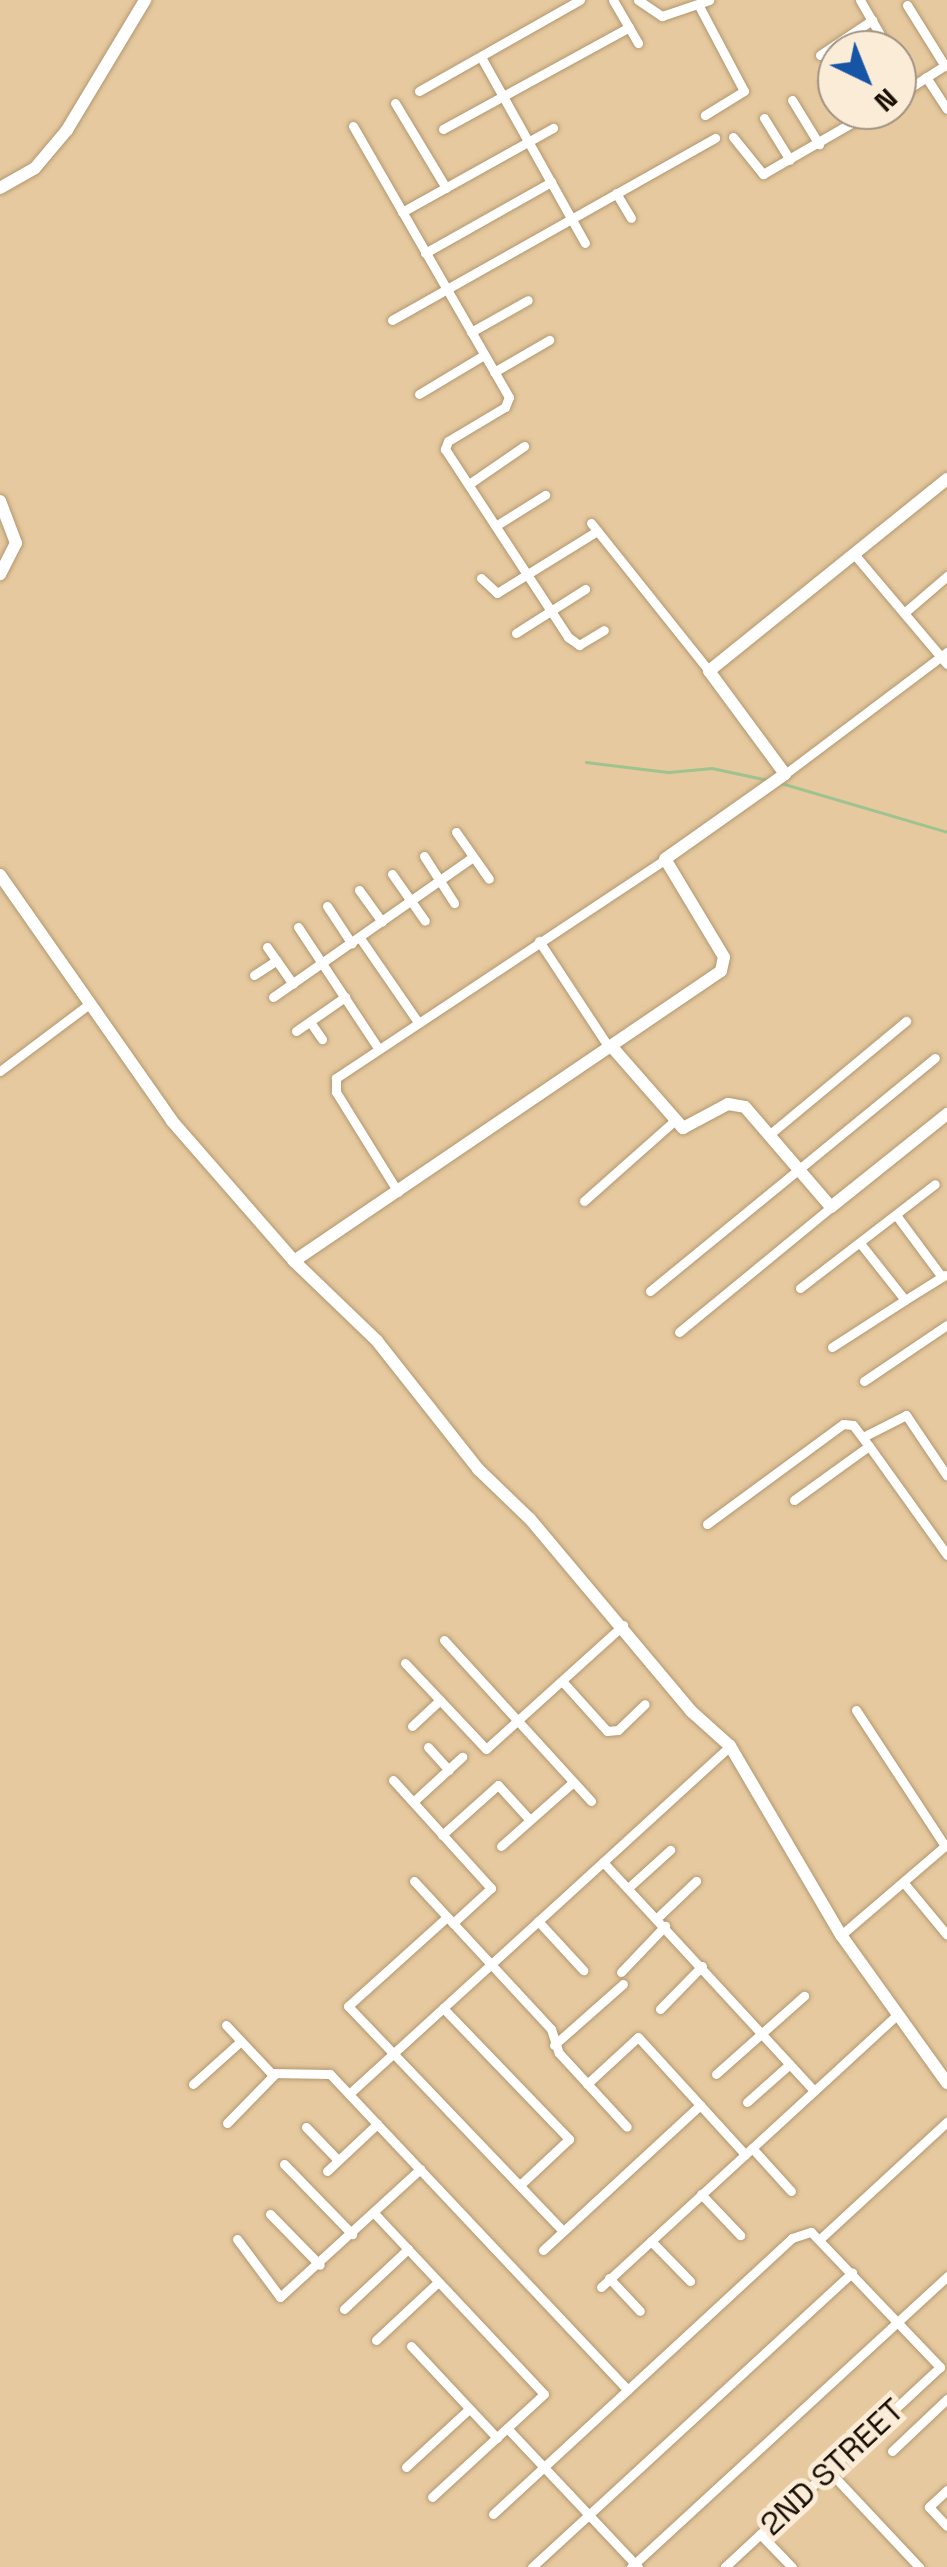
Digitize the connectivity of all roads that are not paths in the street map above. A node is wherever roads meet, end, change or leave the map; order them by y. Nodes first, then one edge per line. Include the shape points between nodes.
1 (145, 0) edge
2 (580, 0) edge
3 (614, 0) edge
4 (638, 0) edge
5 (860, 0) edge
6 (704, 3) edge
7 (907, 5) dead end
8 (872, 20) junction
9 (630, 27) junction
10 (857, 30) edge
11 (878, 30) edge
12 (638, 43) dead end
13 (481, 58) junction
14 (946, 65) edge
15 (926, 77) junction
16 (917, 83) edge
17 (419, 91) dead end
18 (504, 98) junction
19 (792, 100) dead end
20 (395, 102) dead end
21 (943, 102) edge
22 (704, 115) dead end
23 (764, 118) dead end
24 (353, 126) dead end
25 (553, 128) dead end
26 (444, 129) dead end
27 (842, 130) edge
28 (733, 136) dead end
29 (715, 138) dead end
30 (528, 142) junction
31 (819, 144) junction
32 (790, 160) junction
33 (551, 182) junction
34 (0, 188) edge
35 (446, 188) junction
36 (616, 192) junction
37 (402, 212) junction
38 (570, 218) junction
39 (631, 218) dead end
40 (585, 244) dead end
41 (425, 252) junction
42 (445, 287) junction
43 (528, 300) dead end
44 (392, 320) dead end
45 (471, 332) junction
46 (549, 340) dead end
47 (484, 354) junction
48 (494, 372) junction
49 (418, 394) dead end
50 (524, 446) dead end
51 (947, 479) edge
52 (469, 484) junction
53 (546, 495) dead end
54 (0, 501) edge
55 (497, 525) junction
56 (854, 554) junction
57 (0, 574) edge
58 (527, 574) junction
59 (947, 576) edge
60 (481, 578) dead end
61 (584, 589) dead end
62 (551, 610) junction
63 (904, 612) junction
64 (604, 630) dead end
65 (516, 633) dead end
66 (945, 658) edge
67 (709, 671) junction
68 (785, 774) junction
69 (456, 832) dead end
70 (424, 856) dead end
71 (473, 857) junction
72 (664, 859) junction
73 (392, 874) dead end
74 (0, 875) edge
75 (489, 879) dead end
76 (440, 880) junction
77 (360, 890) dead end
78 (412, 901) junction
79 (454, 903) dead end
80 (327, 906) dead end
81 (425, 920) dead end
82 (382, 922) junction
83 (298, 927) dead end
84 (538, 940) junction
85 (356, 941) junction
86 (267, 947) dead end
87 (277, 960) junction
88 (322, 964) junction
89 (254, 975) dead end
90 (293, 984) junction
91 (344, 997) junction
92 (273, 998) dead end
93 (88, 1005) junction
94 (906, 1020) dead end
95 (310, 1022) junction
96 (418, 1022) junction
97 (296, 1032) dead end
98 (322, 1039) dead end
99 (378, 1048) junction
100 (611, 1048) junction
101 (935, 1058) dead end
102 (0, 1071) edge
103 (947, 1114) edge
104 (673, 1122) junction
105 (770, 1134) junction
106 (800, 1169) junction
107 (935, 1184) dead end
108 (398, 1192) junction
109 (584, 1201) dead end
110 (831, 1207) junction
111 (896, 1214) junction
112 (860, 1244) junction
113 (294, 1261) junction
114 (945, 1275) edge
115 (800, 1288) dead end
116 (650, 1291) dead end
117 (906, 1300) junction
118 (947, 1325) edge
119 (679, 1332) dead end
120 (832, 1347) dead end
121 (864, 1381) dead end
122 (866, 1441) junction
123 (947, 1476) edge
124 (794, 1500) dead end
125 (707, 1524) dead end
126 (947, 1555) edge
127 (624, 1625) junction
128 (444, 1640) dead end
129 (405, 1662) dead end
130 (562, 1681) junction
131 (440, 1700) junction
132 (645, 1704) dead end
133 (856, 1710) dead end
134 (518, 1721) junction
135 (412, 1726) dead end
136 (730, 1746) junction
137 (428, 1747) dead end
138 (462, 1757) dead end
139 (449, 1770) junction
140 (393, 1780) dead end
141 (573, 1782) junction
142 (590, 1801) dead end
143 (412, 1802) junction
144 (530, 1820) junction
145 (442, 1835) junction
146 (946, 1845) edge
147 (501, 1846) dead end
148 (670, 1850) dead end
149 (603, 1862) junction
150 (414, 1881) dead end
151 (696, 1881) dead end
152 (904, 1884) junction
153 (628, 1888) junction
154 (657, 1918) junction
155 (450, 1920) junction
156 (538, 1922) junction
157 (665, 1926) junction
158 (841, 1935) junction
159 (947, 1935) edge
160 (491, 1964) junction
161 (702, 1966) junction
162 (583, 1970) dead end
163 (621, 1972) dead end
164 (622, 1984) dead end
165 (804, 1996) dead end
166 (443, 2008) junction
167 (660, 2009) dead end
168 (898, 2014) junction
169 (226, 2026) dead end
170 (762, 2033) junction
171 (241, 2042) junction
172 (554, 2045) junction
173 (394, 2054) junction
174 (790, 2064) junction
175 (275, 2074) junction
176 (716, 2074) dead end
177 (947, 2083) edge
178 (193, 2084) dead end
179 (587, 2084) junction
180 (814, 2091) junction
181 (349, 2094) junction
182 (747, 2102) dead end
183 (700, 2105) junction
184 (947, 2122) edge
185 (227, 2123) dead end
186 (377, 2124) junction
187 (306, 2126) dead end
188 (628, 2127) dead end
189 (749, 2151) junction
190 (338, 2160) junction
191 (284, 2164) dead end
192 (420, 2169) junction
193 (327, 2171) dead end
194 (520, 2185) junction
195 (791, 2191) dead end
196 (701, 2194) junction
197 (374, 2213) junction
198 (270, 2214) dead end
199 (563, 2231) junction
200 (352, 2234) junction
201 (740, 2236) dead end
202 (237, 2239) dead end
203 (820, 2239) junction
204 (651, 2241) junction
205 (408, 2249) junction
206 (543, 2250) dead end
207 (320, 2265) junction
208 (852, 2273) junction
209 (947, 2276) edge
210 (610, 2278) junction
211 (690, 2281) dead end
212 (438, 2282) junction
213 (600, 2287) dead end
214 (344, 2309) dead end
215 (640, 2312) dead end
216 (898, 2322) junction
217 (376, 2340) dead end
218 (411, 2346) dead end
219 (628, 2390) junction
220 (947, 2399) edge
221 (470, 2409) junction
222 (507, 2428) junction
223 (497, 2438) junction
224 (892, 2450) dead end
225 (406, 2467) dead end
226 (544, 2467) junction
227 (828, 2470) junction
228 (947, 2490) edge
229 (432, 2497) dead end
230 (493, 2514) dead end
231 (589, 2515) junction
232 (947, 2526) edge
233 (760, 2534) junction
234 (635, 2566) edge
235 (532, 2567) edge
236 (725, 2567) edge
237 (792, 2567) edge
238 (919, 2567) edge

1 - 34 street via 67,130 35,168
2 - 13 street
3 - 9 street
4 - 6 street via 662,16
5 - 8 street
6 - 22 street via 744,87
7 - 14 street
8 - 10 street
8 - 11 street
9 - 12 street
9 - 18 street
13 - 17 street
13 - 18 street
14 - 15 street
15 - 16 street
15 - 21 street
18 - 26 street
18 - 30 street
19 - 31 street
20 - 35 street
23 - 32 street
24 - 37 street
25 - 30 street
27 - 31 street
28 - 32 street via 759,173
29 - 36 street
30 - 33 street
30 - 35 street
31 - 32 street
33 - 38 street
33 - 41 street
35 - 37 street
36 - 38 street
36 - 39 street
37 - 41 street
38 - 40 street
38 - 42 street
41 - 42 street
42 - 44 street
42 - 45 street
43 - 45 street
45 - 47 street
46 - 48 street
47 - 48 street
47 - 49 street
48 - 52 street via 508,403 445,445
50 - 52 street
51 - 56 street
52 - 55 street
53 - 55 street
54 - 57 street via 16,543
55 - 58 street
56 - 63 street
56 - 67 street
58 - 60 street via 494,594
58 - 62 street
58 - 67 street via 594,527
59 - 63 street
61 - 62 street
62 - 64 street via 579,645
62 - 65 street
63 - 66 street
66 - 68 street
67 - 68 street
68 - 72 street
69 - 71 street
70 - 76 street
71 - 75 street
71 - 76 street
72 - 84 street
72 - 100 street via 725,964
73 - 78 street
74 - 93 street
76 - 78 street
76 - 79 street
77 - 82 street
78 - 81 street
78 - 82 street
80 - 85 street
82 - 85 street
83 - 88 street
84 - 96 street
84 - 100 street
85 - 88 street
85 - 96 street
86 - 87 street
87 - 89 street
87 - 90 street
88 - 90 street
88 - 91 street
90 - 92 street
91 - 95 street
91 - 99 street
93 - 102 street
93 - 113 street via 172,1121
94 - 105 street
95 - 97 street
95 - 98 street
96 - 99 street
99 - 108 street via 334,1084
100 - 104 street
100 - 108 street
101 - 106 street
103 - 110 street
104 - 105 street via 690,1127 736,1103
104 - 109 street
105 - 106 street
106 - 110 street
106 - 116 street
107 - 111 street
108 - 113 street
110 - 119 street
111 - 112 street
111 - 114 street
112 - 115 street
112 - 117 street
113 - 127 street via 377,1340 478,1469
114 - 117 street
117 - 120 street
118 - 121 street
122 - 123 street via 906,1415
122 - 124 street
122 - 125 street via 843,1424
122 - 126 street
127 - 130 street
127 - 136 street via 691,1711
128 - 134 street
129 - 131 street
130 - 132 street via 608,1731 618,1730
130 - 134 street
131 - 134 street via 486,1750
131 - 135 street
133 - 146 street
134 - 141 street
136 - 149 street
136 - 158 street
137 - 139 street
138 - 139 street
139 - 143 street
140 - 143 street
141 - 142 street
141 - 144 street
143 - 145 street
144 - 145 street via 498,1785
144 - 147 street
145 - 155 street via 491,1888
146 - 152 street
148 - 153 street
149 - 153 street
149 - 156 street
150 - 155 street
151 - 154 street
152 - 158 street
152 - 159 street
153 - 154 street
154 - 157 street
155 - 160 street
155 - 173 street via 348,2006
156 - 160 street
156 - 162 street
157 - 161 street
157 - 163 street
158 - 168 street
160 - 166 street
160 - 172 street via 551,2029
161 - 167 street
161 - 170 street
164 - 172 street
165 - 170 street
166 - 173 street
166 - 194 street via 569,2139
168 - 177 street
168 - 180 street
169 - 171 street
170 - 174 street
170 - 176 street
171 - 175 street
171 - 178 street
172 - 179 street
173 - 181 street
173 - 194 street
174 - 180 street
174 - 182 street
175 - 181 street via 322,2072
175 - 185 street
179 - 183 street via 638,2037
179 - 188 street
180 - 189 street
181 - 186 street
183 - 189 street
183 - 199 street
184 - 203 street
186 - 190 street
186 - 192 street
187 - 190 street
189 - 195 street
189 - 196 street
190 - 193 street
191 - 200 street
192 - 197 street
192 - 219 street
194 - 199 street
196 - 201 street
196 - 204 street
197 - 200 street
197 - 205 street
198 - 207 street
199 - 206 street
200 - 207 street
202 - 207 street via 277,2297
203 - 208 street
203 - 219 street via 806,2232 792,2238
204 - 210 street
204 - 211 street
205 - 212 street
205 - 214 street
208 - 216 street
208 - 231 street
209 - 216 street
210 - 213 street
210 - 215 street
212 - 217 street
212 - 222 street via 544,2394
216 - 227 street, 2ND STREET via 940,2367
216 - 234 street
218 - 221 street
219 - 226 street
220 - 224 street
221 - 223 street
221 - 225 street
222 - 223 street
222 - 226 street
223 - 229 street
226 - 230 street
226 - 231 street
227 - 233 street, 2ND STREET
227 - 238 street
228 - 232 street via 929,2506
231 - 234 street
231 - 235 street
233 - 236 street, 2ND STREET
233 - 237 street

